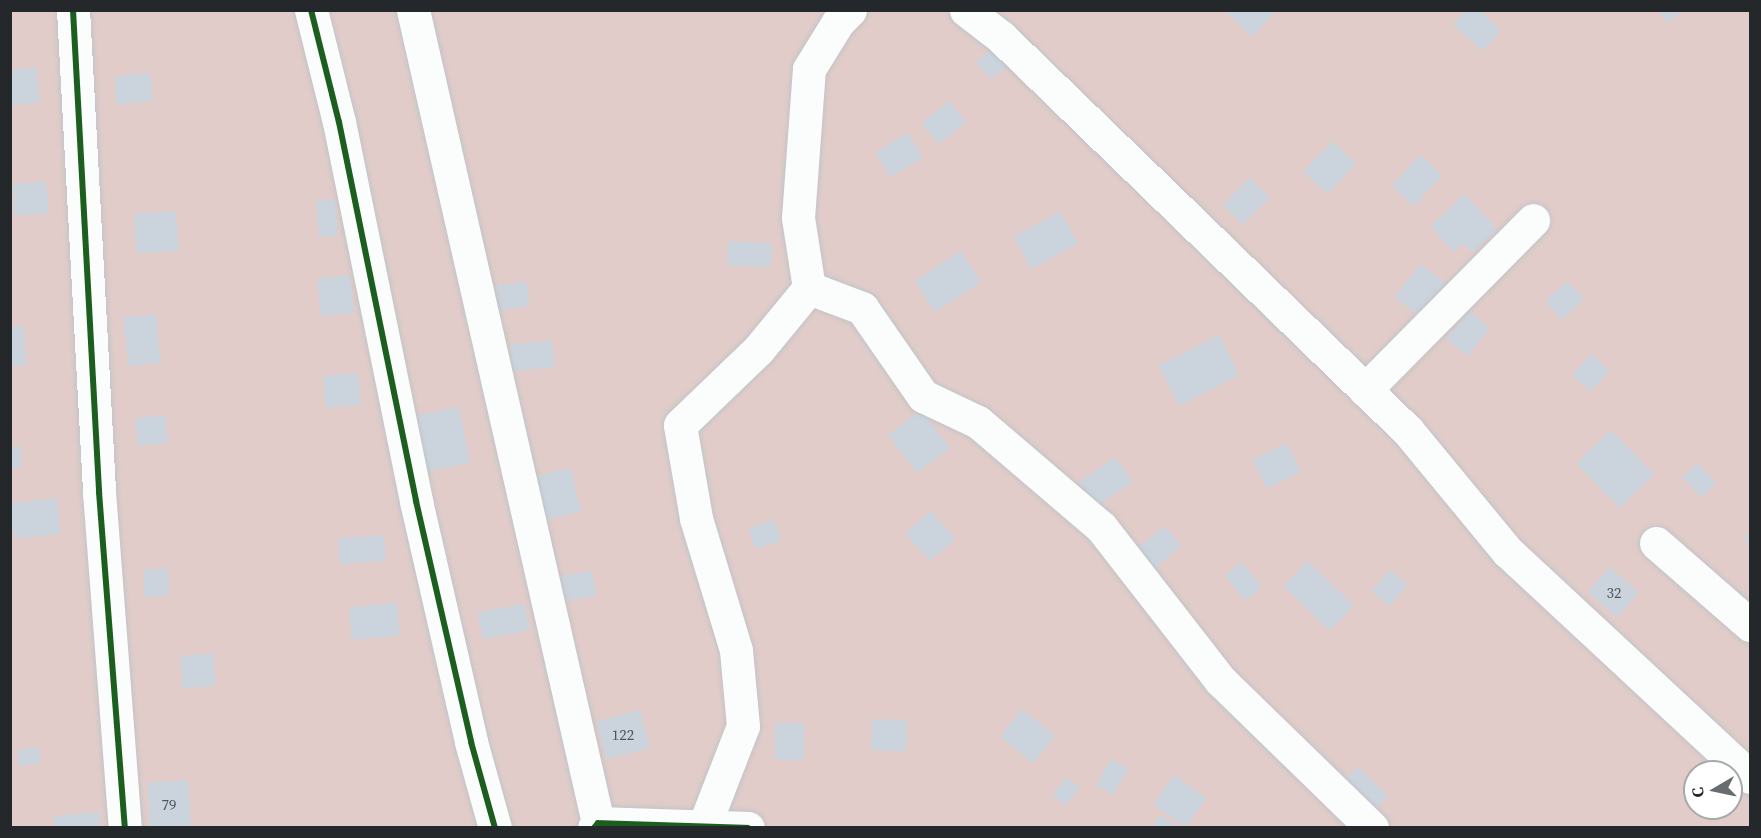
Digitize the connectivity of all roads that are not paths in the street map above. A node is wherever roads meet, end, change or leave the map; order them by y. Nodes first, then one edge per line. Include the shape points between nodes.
1 (73, 10) edge
2 (311, 10) edge
3 (413, 10) edge
4 (850, 10) edge
5 (966, 10) edge
6 (1533, 220) dead end
7 (809, 288) junction
8 (1365, 390) junction
9 (1656, 543) dead end
10 (1750, 625) edge
11 (1750, 777) edge
12 (596, 825) edge
13 (704, 826) junction
14 (125, 828) edge
15 (495, 828) edge
16 (748, 828) edge
17 (1372, 828) edge

1 - 14 street via 99,492
2 - 15 street via 339,122 418,512
3 - 12 street
4 - 7 street via 838,22 809,69 798,218
5 - 8 street via 1009,45
6 - 8 street
7 - 13 street via 758,350 680,425 696,518 736,650 743,726
7 - 17 street via 862,308 923,396 978,423 1101,527 1220,680
8 - 11 street via 1408,431 1507,551
9 - 10 street
12 - 13 street
13 - 16 street

